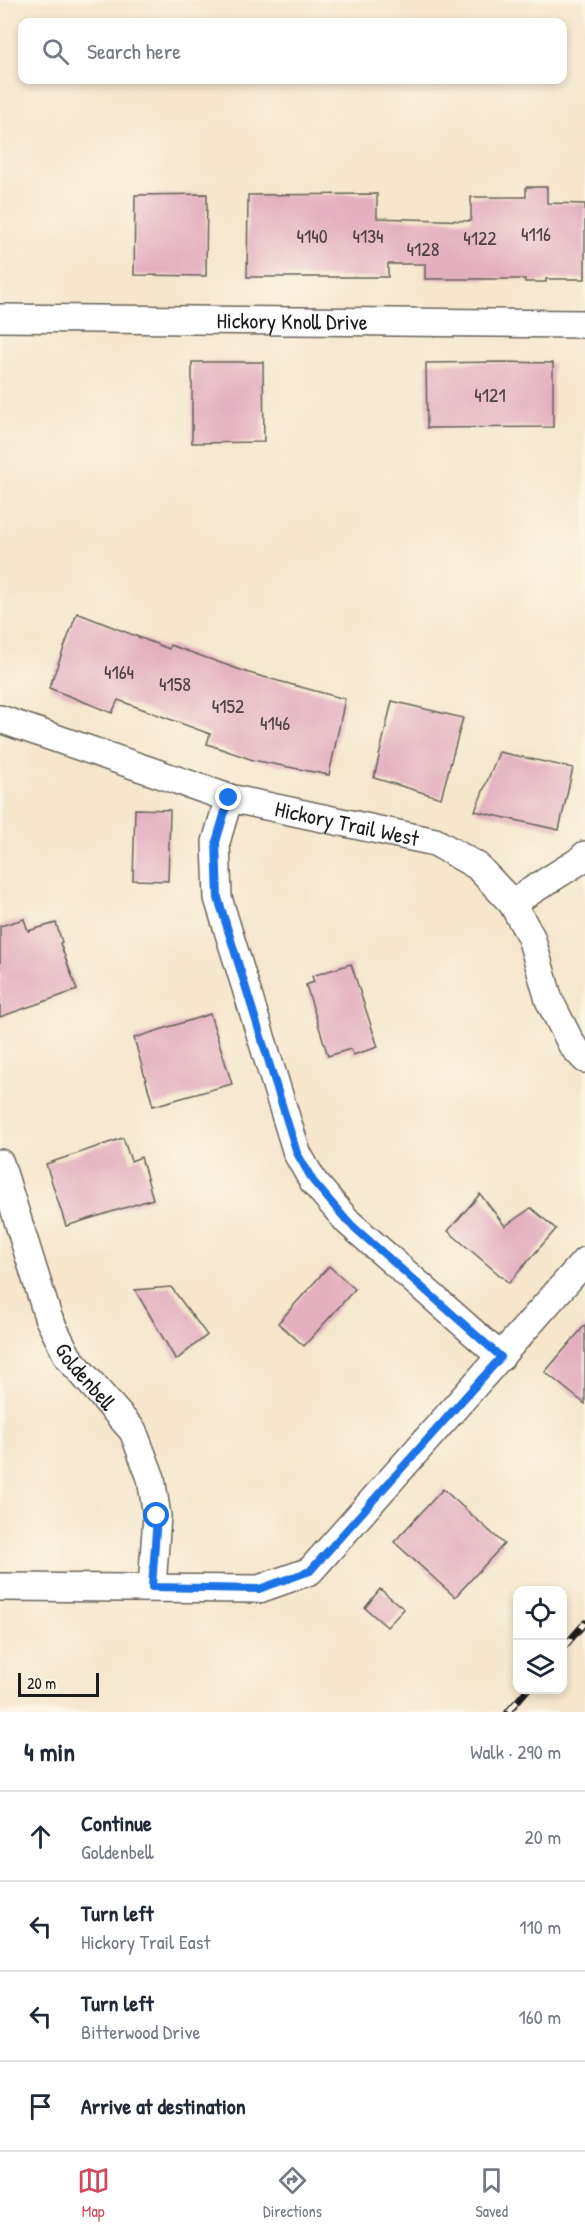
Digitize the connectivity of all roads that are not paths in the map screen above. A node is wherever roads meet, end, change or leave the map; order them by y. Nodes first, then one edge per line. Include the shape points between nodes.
1 (0, 318) edge
2 (585, 324) edge
3 (0, 719) edge
4 (229, 798) junction
5 (585, 855) edge
6 (512, 903) junction
7 (585, 1059) edge
8 (0, 1163) edge
9 (585, 1261) edge
10 (501, 1357) junction
11 (0, 1587) edge
12 (152, 1587) junction

1 - 2 street, Hickory Knoll Drive
3 - 4 street, Hickory Trail West
4 - 6 street, Hickory Trail West via 435,842 477,866
4 - 10 street via 216,842 218,898 297,1153 313,1181 348,1222
5 - 6 street
6 - 7 street, Hickory Trail West via 531,937 549,999 572,1045
8 - 12 street, Goldenbell via 48,1317 68,1357 133,1431 152,1478 157,1516
9 - 10 street
10 - 12 street via 310,1571 259,1589
11 - 12 street

